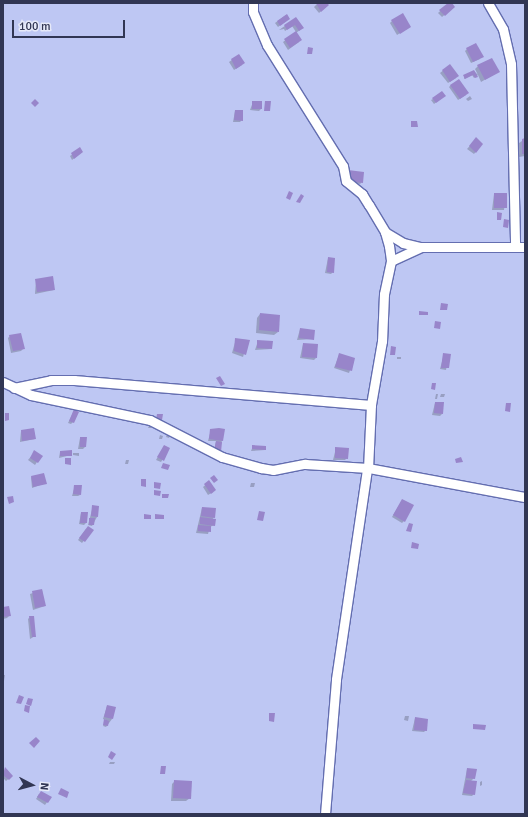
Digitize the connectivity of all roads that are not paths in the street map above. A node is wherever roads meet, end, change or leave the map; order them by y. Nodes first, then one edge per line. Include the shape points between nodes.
1 (252, 3) edge
2 (488, 3) edge
3 (385, 232) junction
4 (421, 247) junction
5 (515, 247) junction
6 (525, 247) edge
7 (390, 261) junction
8 (3, 382) edge
9 (14, 388) junction
10 (371, 405) junction
11 (368, 468) junction
12 (525, 497) edge
13 (326, 814) edge

1 - 3 street via 253,12 267,45 343,166 346,181 362,194
2 - 5 street via 503,29 511,64
3 - 4 street via 403,242
3 - 7 street
4 - 5 street
4 - 7 street
5 - 6 street
7 - 10 street via 384,294 382,341
8 - 9 street
9 - 10 street via 51,380 74,380
9 - 11 street via 31,395 150,420 222,457 261,468 273,470 305,464
10 - 11 street
11 - 12 street
11 - 13 street via 336,679

